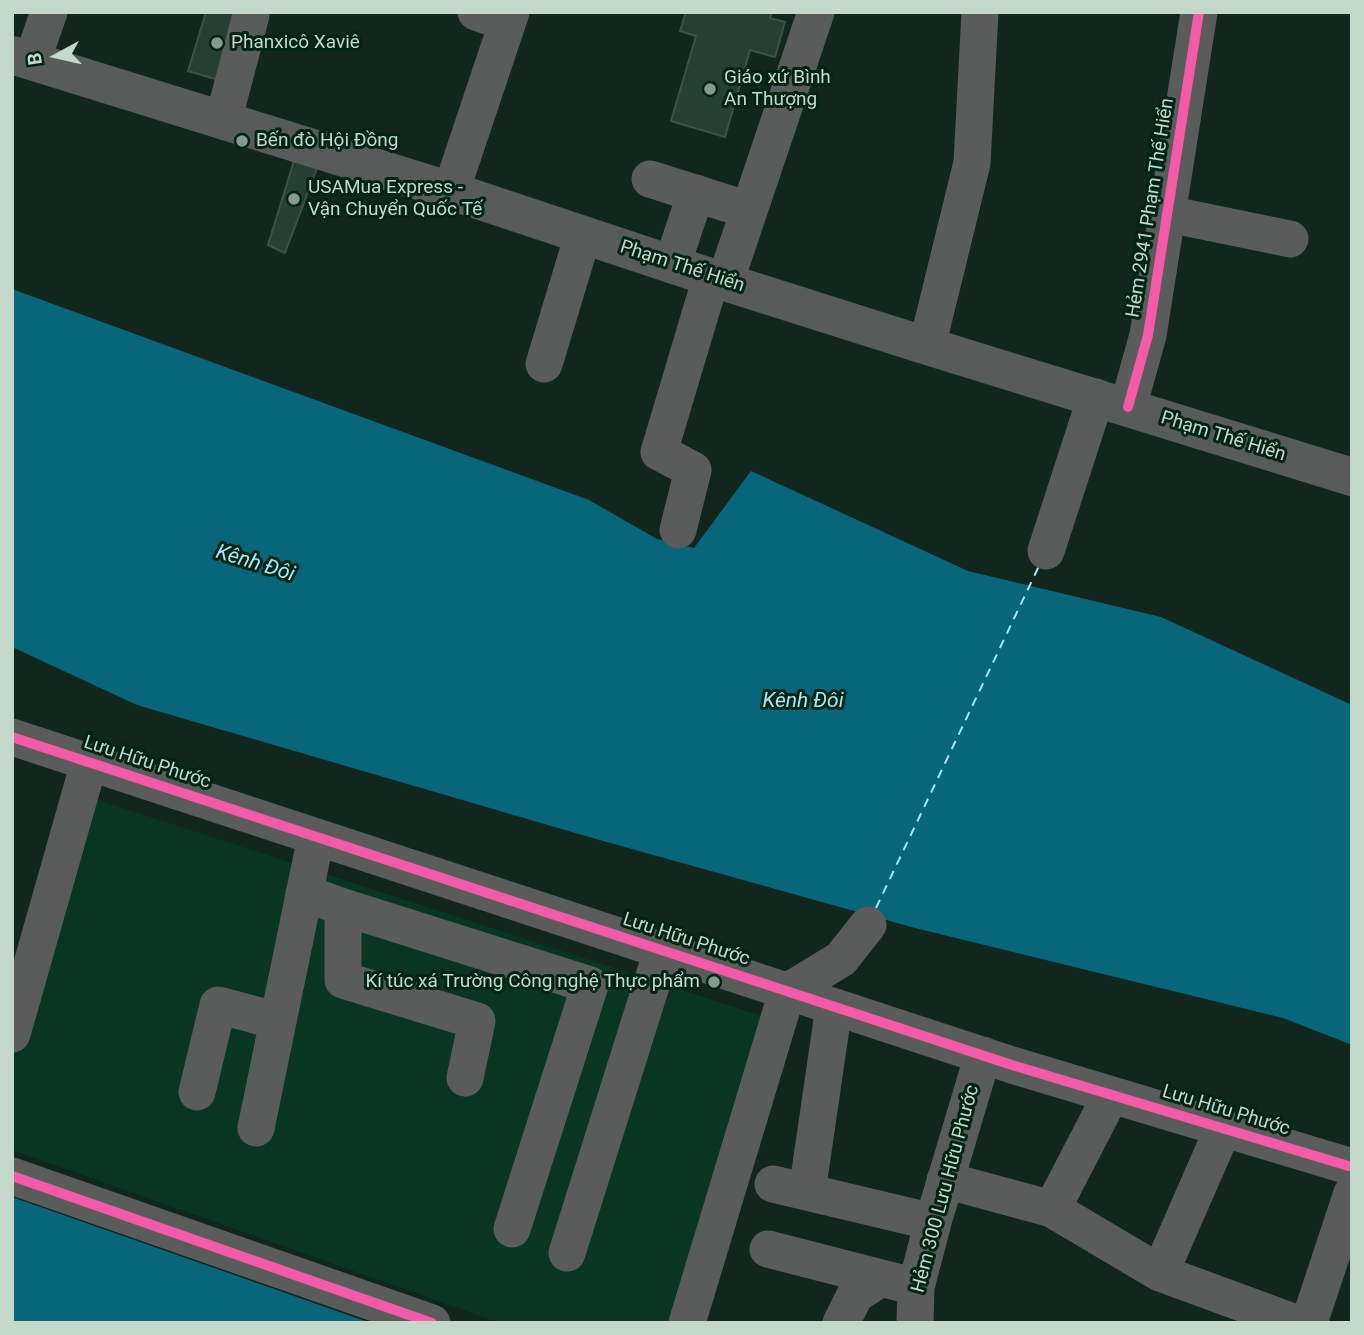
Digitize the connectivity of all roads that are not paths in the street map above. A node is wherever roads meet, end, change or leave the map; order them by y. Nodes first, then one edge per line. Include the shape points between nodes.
1 (49, 12) edge
2 (816, 12) edge
3 (980, 12) edge
4 (1199, 12) edge
5 (257, 13) edge
6 (498, 16) edge
7 (22, 58) edge
8 (223, 121) junction
9 (650, 179) dead end
10 (451, 191) junction
11 (696, 193) junction
12 (748, 210) junction
13 (1168, 214) junction
14 (583, 235) junction
15 (1290, 239) dead end
16 (672, 265) junction
17 (718, 280) junction
18 (927, 346) junction
19 (544, 364) dead end
20 (1112, 402) junction
21 (1352, 477) edge
22 (678, 530) dead end
23 (1046, 551) dead end
24 (12, 737) edge
25 (89, 763) junction
26 (316, 837) junction
27 (304, 893) junction
28 (343, 908) junction
29 (868, 925) dead end
30 (662, 951) junction
31 (786, 992) junction
32 (834, 1007) junction
33 (278, 1021) junction
34 (12, 1034) edge
35 (983, 1055) junction
36 (465, 1078) dead end
37 (197, 1092) dead end
38 (1111, 1095) junction
39 (256, 1128) dead end
40 (1223, 1129) junction
41 (1352, 1167) edge
42 (12, 1176) edge
43 (945, 1180) junction
44 (1352, 1193) edge
45 (1052, 1209) junction
46 (933, 1222) junction
47 (512, 1229) dead end
48 (768, 1249) dead end
49 (568, 1253) dead end
50 (1160, 1273) junction
51 (899, 1282) junction
52 (1312, 1321) edge
53 (432, 1323) edge
54 (687, 1323) edge
55 (841, 1323) edge
56 (915, 1323) edge

1 - 7 street
2 - 12 street
3 - 18 street via 972,163
4 - 13 street, Hẻm 2941 Phạm Thế Hiển
5 - 8 street
6 - 10 street
7 - 8 main road, Phạm Thế Hiển
8 - 10 main road, Phạm Thế Hiển
9 - 11 street
10 - 14 main road, Phạm Thế Hiển
11 - 12 street
11 - 16 street
12 - 17 street
13 - 15 street
13 - 20 street, Hẻm 2941 Phạm Thế Hiển via 1148,335
14 - 16 main road, Phạm Thế Hiển
14 - 19 street
16 - 17 main road, Phạm Thế Hiển
17 - 18 main road, Phạm Thế Hiển
17 - 22 street via 659,452 693,470
18 - 20 main road, Phạm Thế Hiển
20 - 21 main road, Phạm Thế Hiển
20 - 23 street, Hẻm 2941 Phạm Thế Hiển
24 - 25 street, Lưu Hữu Phước
25 - 26 street, Lưu Hữu Phước
25 - 34 street
26 - 27 street
26 - 30 street, Lưu Hữu Phước
27 - 28 street
27 - 33 street
28 - 36 street via 342,980 477,1021
28 - 47 street via 590,985
29 - 31 street via 841,959
30 - 31 street, Lưu Hữu Phước
30 - 49 street
31 - 32 street, Lưu Hữu Phước
31 - 54 street
32 - 35 street, Lưu Hữu Phước
32 - 46 street via 790,1188
33 - 37 street via 218,1006
33 - 39 street
35 - 38 street, Lưu Hữu Phước
35 - 43 street, Hẻm 300 Lưu Hữu Phước
38 - 40 street, Lưu Hữu Phước
38 - 45 street
40 - 41 street, Lưu Hữu Phước
40 - 50 street
42 - 53 street
43 - 45 street
43 - 46 street, Hẻm 300 Lưu Hữu Phước
44 - 52 street
45 - 50 street
46 - 51 street, Hẻm 300 Lưu Hữu Phước
48 - 51 street
50 - 52 street
51 - 55 street via 855,1296
51 - 56 street, Hẻm 300 Lưu Hữu Phước

